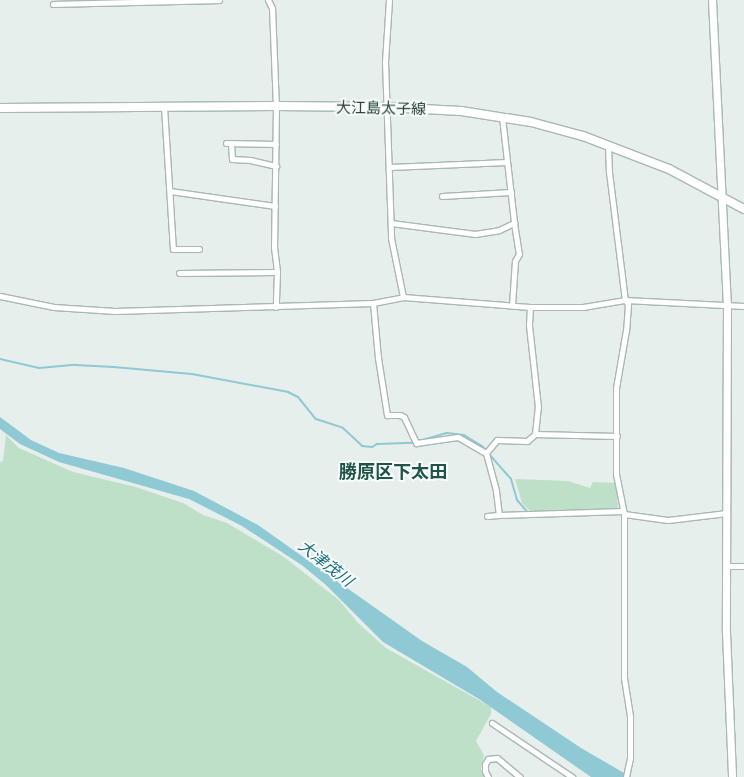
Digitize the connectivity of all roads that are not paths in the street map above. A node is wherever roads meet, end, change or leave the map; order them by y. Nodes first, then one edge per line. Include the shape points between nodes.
1 (219, 0) edge
2 (268, 0) edge
3 (389, 0) edge
4 (712, 0) edge
5 (177, 1) edge
6 (53, 4) dead end
7 (276, 106) junction
8 (164, 107) junction
9 (386, 107) junction
10 (0, 108) edge
11 (502, 117) junction
12 (276, 144) junction
13 (608, 145) junction
14 (507, 162) junction
15 (276, 166) junction
16 (390, 167) junction
17 (170, 191) junction
18 (511, 192) junction
19 (442, 196) dead end
20 (723, 197) junction
21 (275, 206) junction
22 (744, 209) edge
23 (391, 222) junction
24 (514, 224) junction
25 (199, 249) dead end
26 (277, 272) junction
27 (179, 273) dead end
28 (0, 296) edge
29 (402, 297) junction
30 (625, 300) junction
31 (373, 303) junction
32 (727, 304) junction
33 (512, 305) junction
34 (744, 306) edge
35 (276, 307) junction
36 (530, 307) junction
37 (536, 434) junction
38 (617, 436) junction
39 (488, 451) junction
40 (623, 513) junction
41 (727, 513) junction
42 (499, 515) junction
43 (487, 516) dead end
44 (726, 566) junction
45 (744, 566) edge
46 (492, 723) dead end
47 (488, 777) edge
48 (520, 777) edge
49 (572, 777) edge
50 (626, 777) edge
51 (732, 777) edge

1 - 5 street
2 - 7 street via 272,8
3 - 9 street
4 - 20 street
5 - 6 street
7 - 8 main road, 大江島太子線
7 - 9 main road, 大江島太子線
7 - 12 street
8 - 10 main road, 大江島太子線
8 - 17 street
9 - 11 main road, 大江島太子線 via 462,111
9 - 16 street
11 - 13 main road, 大江島太子線
11 - 14 street
12 - 15 street
12 - 15 street via 229,144 232,159
13 - 20 main road, 大江島太子線 via 669,169
13 - 30 street
14 - 16 street
14 - 18 street
15 - 21 street
16 - 23 street
17 - 21 street
17 - 25 street via 173,249
18 - 19 street
18 - 24 street
20 - 22 main road, 大江島太子線
20 - 32 street
21 - 26 street
23 - 24 street via 475,234
23 - 29 street
24 - 33 street via 519,254 515,262
26 - 27 street
26 - 35 street
28 - 35 street via 88,310
29 - 31 street
29 - 33 street
30 - 32 street
30 - 36 street via 583,307
30 - 38 street via 628,304 626,330 616,388
31 - 35 street
31 - 39 street via 387,415 404,417 415,440 458,437
32 - 34 street
32 - 41 street
33 - 36 street
36 - 37 street via 538,407
37 - 38 street
37 - 39 street via 527,441 502,439
38 - 40 street via 616,474
39 - 42 street
40 - 41 street via 668,520
40 - 42 street
40 - 50 street via 624,678 630,717
41 - 44 street
42 - 43 street
44 - 45 street
44 - 51 street
46 - 49 street
47 - 48 street via 484,771 485,764 488,759 497,758

